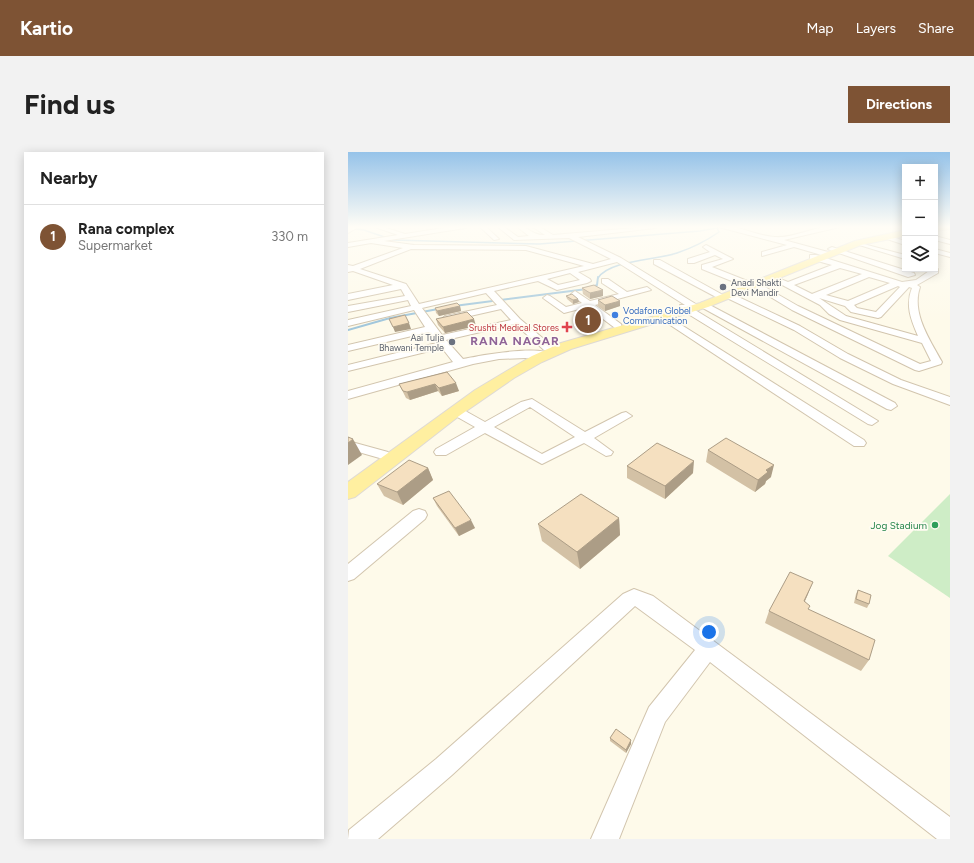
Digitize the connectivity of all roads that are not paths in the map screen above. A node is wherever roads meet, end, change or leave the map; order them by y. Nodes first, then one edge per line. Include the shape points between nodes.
1 (380, 258) edge
2 (563, 258) edge
3 (614, 258) edge
4 (699, 258) edge
5 (727, 258) edge
6 (815, 258) edge
7 (816, 258) edge
8 (831, 258) edge
9 (837, 258) edge
10 (691, 261) dead end
11 (657, 262) dead end
12 (622, 263) junction
13 (840, 265) junction
14 (593, 266) junction
15 (350, 269) edge
16 (572, 271) junction
17 (933, 272) edge
18 (869, 274) junction
19 (539, 278) junction
20 (773, 278) junction
21 (605, 281) dead end
22 (905, 281) junction
23 (751, 284) junction
24 (788, 285) junction
25 (403, 286) junction
26 (488, 290) junction
27 (647, 290) dead end
28 (801, 291) junction
29 (576, 294) dead end
30 (626, 295) junction
31 (725, 295) junction
32 (818, 295) junction
33 (348, 297) edge
34 (411, 297) junction
35 (547, 298) dead end
36 (499, 302) junction
37 (848, 304) junction
38 (589, 305) junction
39 (692, 307) junction
40 (348, 309) edge
41 (424, 317) junction
42 (664, 318) junction
43 (842, 318) junction
44 (516, 321) junction
45 (348, 323) edge
46 (830, 325) junction
47 (618, 326) junction
48 (808, 334) junction
49 (925, 341) junction
50 (442, 342) junction
51 (348, 348) edge
52 (543, 352) junction
53 (461, 364) junction
54 (348, 368) edge
55 (919, 368) junction
56 (897, 382) junction
57 (348, 395) edge
58 (950, 401) edge
59 (890, 406) dead end
60 (456, 411) junction
61 (626, 416) dead end
62 (872, 421) dead end
63 (484, 427) junction
64 (585, 437) junction
65 (859, 443) dead end
66 (348, 445) edge
67 (441, 452) dead end
68 (606, 452) dead end
69 (383, 455) junction
70 (348, 481) edge
71 (348, 492) edge
72 (419, 515) dead end
73 (348, 574) edge
74 (708, 649) junction
75 (950, 833) edge
76 (358, 839) edge
77 (604, 839) edge

1 - 15 street
2 - 14 street
3 - 12 street
4 - 10 street
5 - 23 street via 705,267
6 - 23 main road
7 - 20 main road
8 - 13 street
9 - 22 street
11 - 31 street
12 - 14 street
12 - 39 street
13 - 18 street
13 - 24 street
14 - 16 street
15 - 25 street
16 - 19 street
16 - 19 street via 587,281 557,288
17 - 22 street via 919,281
18 - 22 street
18 - 32 street
19 - 26 street
20 - 23 main road
20 - 24 street
21 - 30 street
22 - 37 street
22 - 37 street via 906,287 878,315 854,310
22 - 49 street via 916,287 911,304
23 - 31 main road
23 - 46 street
24 - 28 street
25 - 33 street
25 - 34 street
26 - 36 street
26 - 41 street
27 - 30 street
28 - 32 street
28 - 43 street via 823,302
29 - 38 street
30 - 38 street
31 - 39 main road
31 - 48 street
32 - 37 street
34 - 40 street
34 - 41 street
35 - 38 street via 564,310
36 - 41 street
36 - 44 street
38 - 47 street
39 - 42 main road
39 - 47 main road
39 - 59 street
39 - 62 street
41 - 45 street
41 - 50 street
41 - 51 street
42 - 52 main road
42 - 65 street
43 - 46 street
43 - 49 street
44 - 50 street
44 - 52 street
46 - 48 street
46 - 55 street
47 - 52 main road
48 - 56 street via 844,356
49 - 55 street via 937,362
50 - 53 street
50 - 54 street
52 - 53 street via 518,353
52 - 60 main road
52 - 69 main road via 478,386
53 - 57 street
55 - 56 street
56 - 58 street
60 - 63 street
60 - 71 main road
61 - 64 street
63 - 64 street via 542,460
63 - 64 street via 532,403
63 - 67 street
64 - 68 street
66 - 69 street
69 - 70 main road
72 - 73 street
74 - 75 street
74 - 76 street via 646,602 634,597 444,767
74 - 77 street via 657,715

